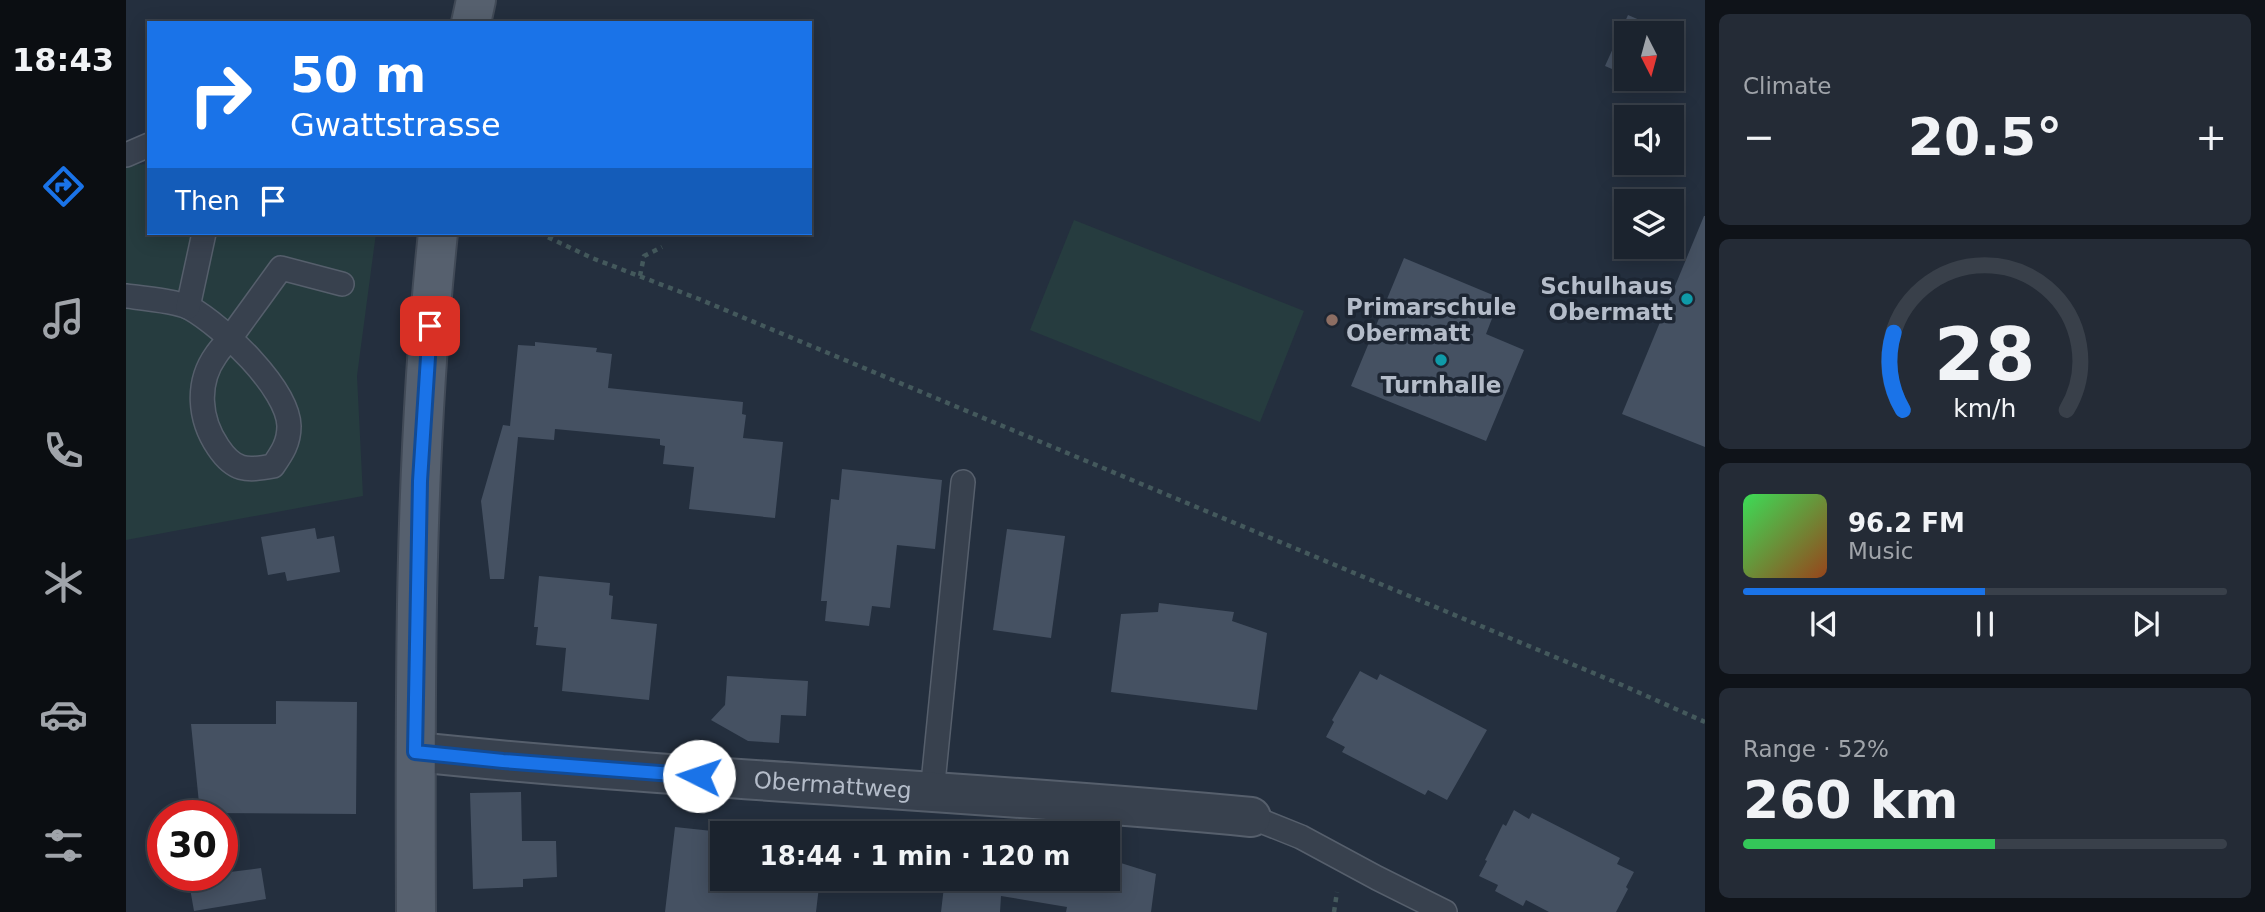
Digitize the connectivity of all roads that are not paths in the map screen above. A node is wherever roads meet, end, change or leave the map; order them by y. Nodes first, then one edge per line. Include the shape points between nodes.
1 (476, 0) edge
2 (471, 21) edge
3 (147, 146) edge
4 (126, 155) edge
5 (204, 235) edge
6 (438, 235) edge
7 (342, 284) dead end
8 (126, 296) edge
9 (188, 307) junction
10 (231, 338) junction
11 (963, 482) dead end
12 (415, 752) junction
13 (932, 793) junction
14 (1251, 817) joint
15 (416, 912) edge
16 (1445, 912) edge

1 - 2 main road
3 - 4 lane
5 - 9 lane
6 - 12 main road via 420,481
7 - 10 lane via 281,268
8 - 9 lane
9 - 10 lane
10 - 10 lane via 215,356 203,384 202,412 227,461 250,470 273,466 286,448 289,425 283,406
11 - 13 lane
12 - 13 street, Obermattweg
12 - 15 main road
13 - 14 street, Obermattweg
14 - 16 lane via 1301,836

